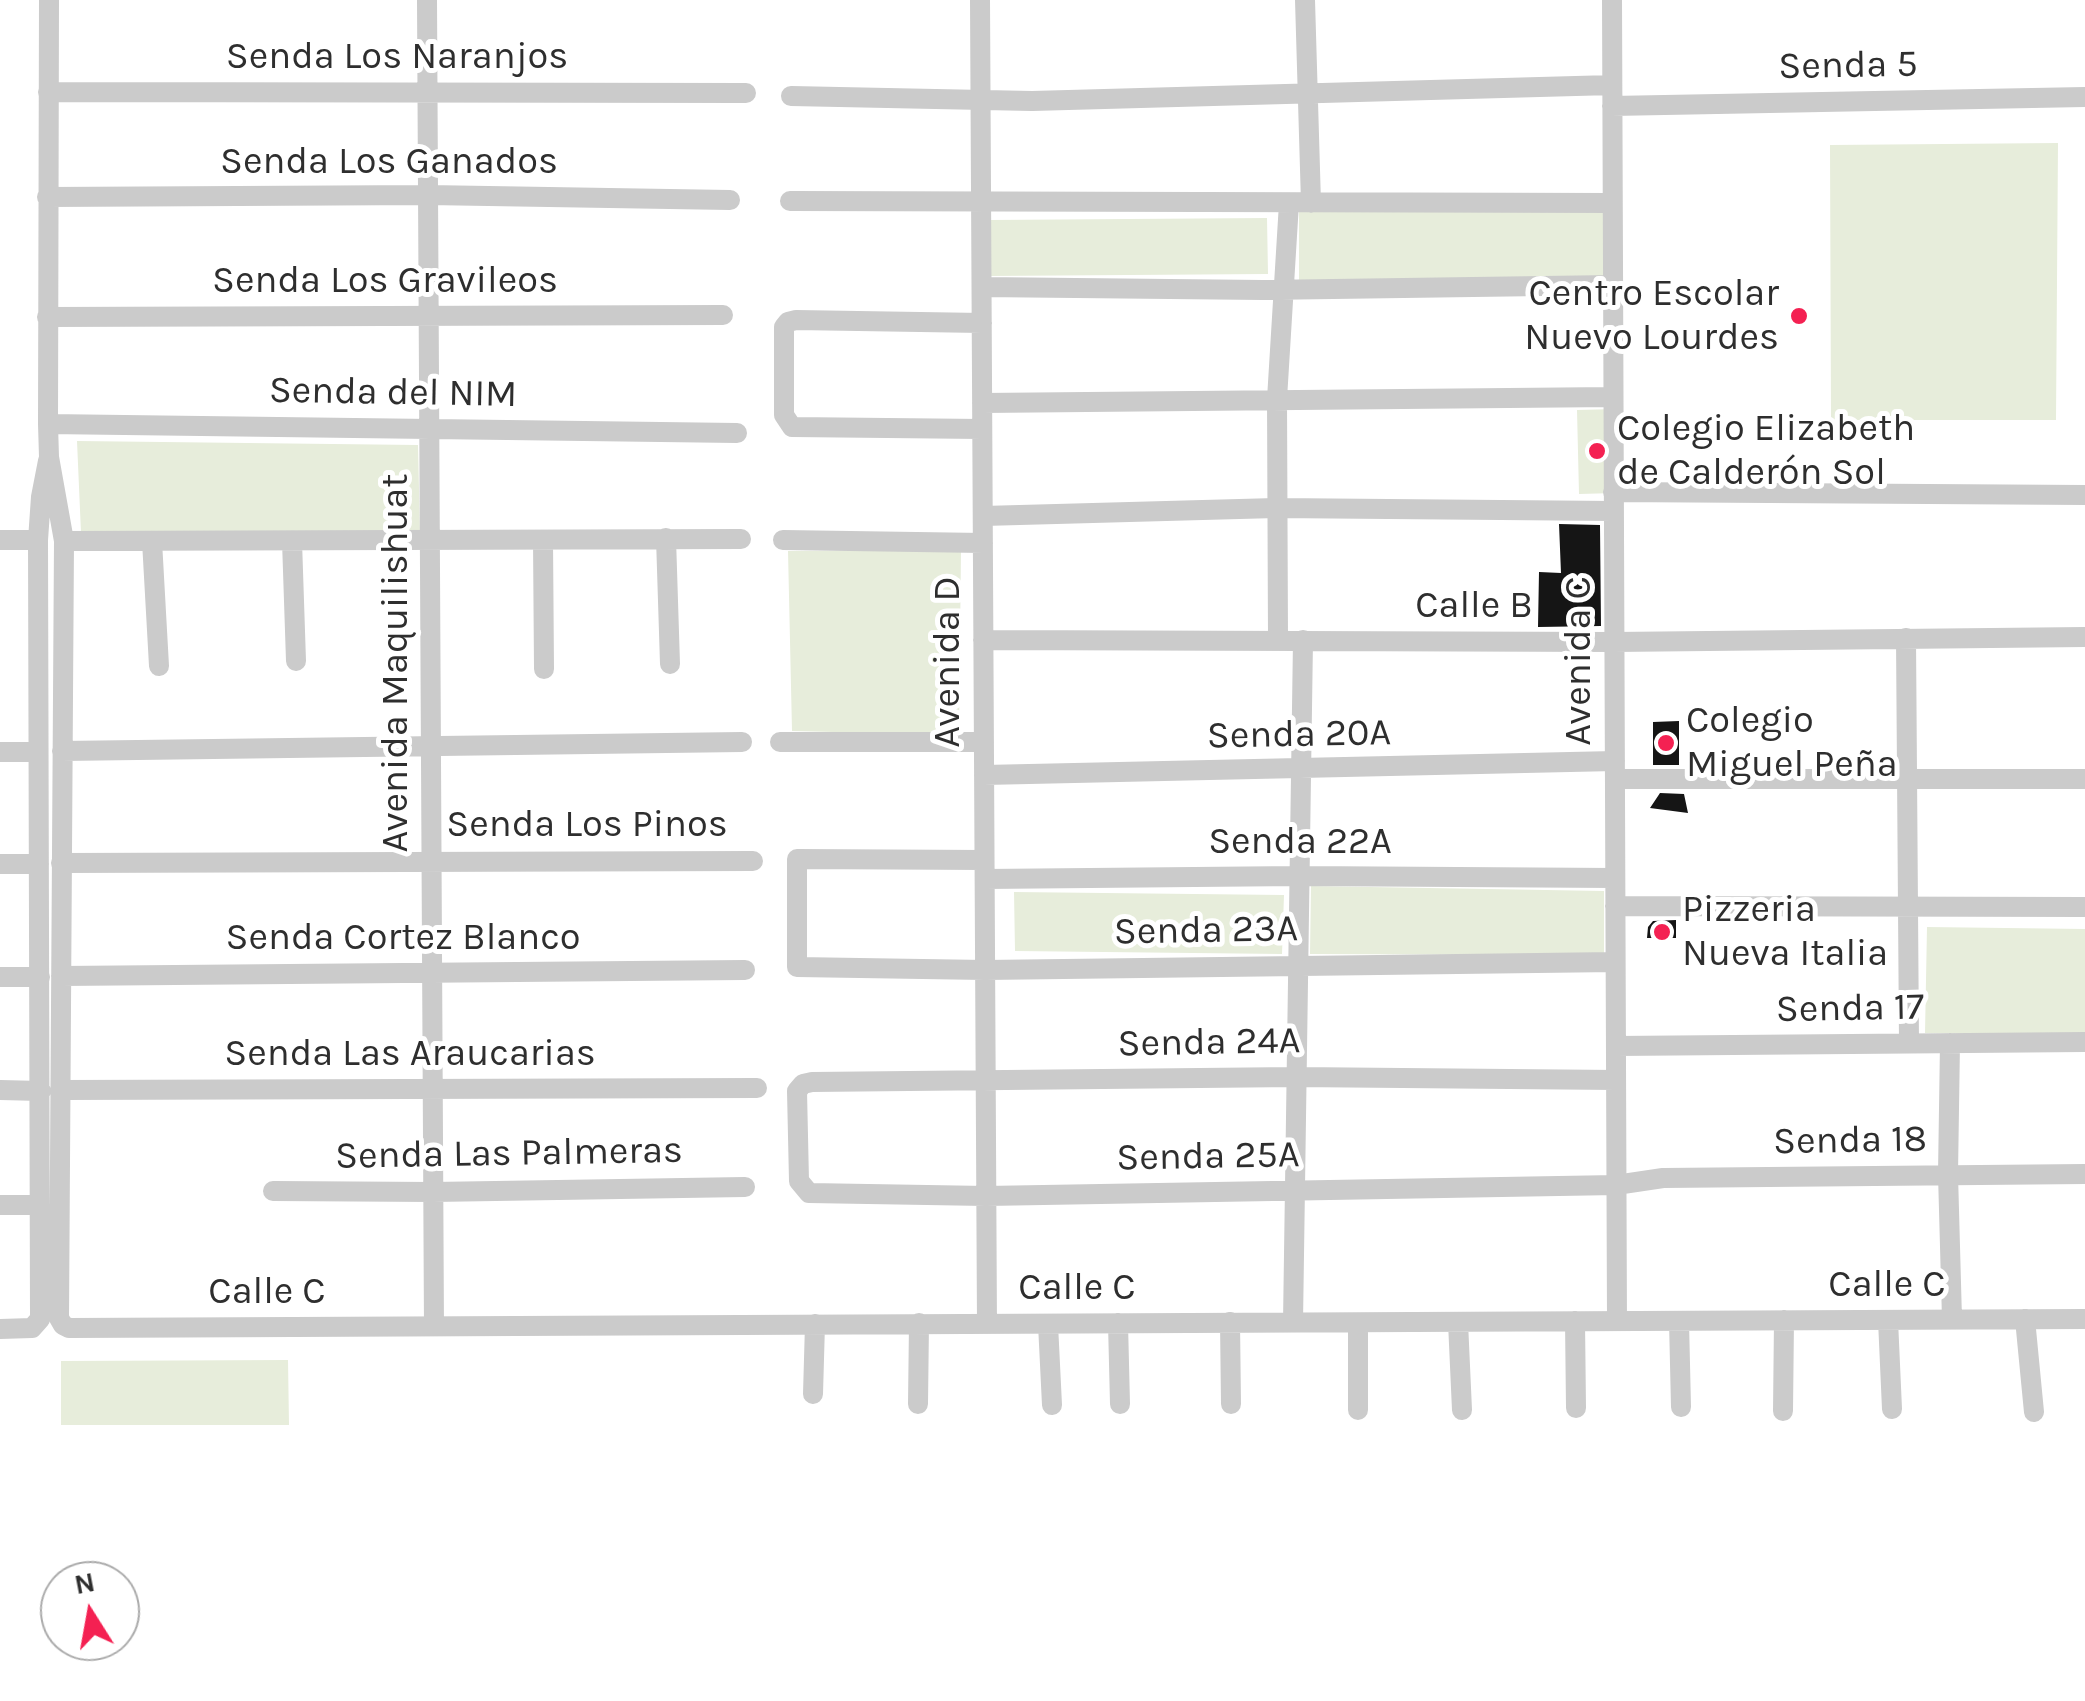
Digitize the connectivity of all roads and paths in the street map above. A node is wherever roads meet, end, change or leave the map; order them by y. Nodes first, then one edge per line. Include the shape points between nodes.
1 (49, 0) edge
2 (427, 0) edge
3 (980, 0) edge
4 (1304, 0) edge
5 (1612, 0) edge
6 (48, 92) junction
7 (428, 92) junction
8 (746, 93) dead end
9 (1306, 95) junction
10 (791, 96) dead end
11 (1612, 96) junction
12 (2085, 96) edge
13 (981, 100) junction
14 (428, 195) junction
15 (47, 197) junction
16 (730, 200) dead end
17 (790, 201) dead end
18 (1288, 202) junction
19 (981, 203) junction
20 (1311, 203) junction
21 (1612, 203) junction
22 (1613, 285) junction
23 (982, 287) junction
24 (1282, 289) junction
25 (723, 315) dead end
26 (47, 317) junction
27 (429, 317) junction
28 (982, 323) junction
29 (1613, 397) junction
30 (1278, 399) junction
31 (982, 403) junction
32 (48, 424) junction
33 (430, 428) junction
34 (982, 429) junction
35 (737, 433) dead end
36 (49, 457) junction
37 (2085, 495) edge
38 (1613, 502) junction
39 (1276, 508) junction
40 (983, 516) junction
41 (666, 538) junction
42 (741, 539) dead end
43 (0, 540) edge
44 (38, 540) junction
45 (430, 540) junction
46 (542, 540) junction
47 (783, 540) dead end
48 (64, 541) junction
49 (152, 541) junction
50 (292, 541) junction
51 (983, 543) junction
52 (2085, 637) edge
53 (1906, 638) junction
54 (984, 640) junction
55 (1278, 640) junction
56 (1303, 640) junction
57 (1614, 642) junction
58 (296, 661) dead end
59 (670, 664) dead end
60 (158, 666) dead end
61 (544, 669) dead end
62 (742, 742) dead end
63 (780, 742) dead end
64 (984, 742) junction
65 (431, 746) junction
66 (0, 752) edge
67 (38, 752) junction
68 (62, 752) junction
69 (1301, 770) junction
70 (1615, 770) junction
71 (984, 775) junction
72 (1907, 778) junction
73 (2085, 779) edge
74 (432, 860) junction
75 (753, 861) dead end
76 (0, 864) edge
77 (50, 864) junction
78 (984, 869) junction
79 (1299, 876) junction
80 (1615, 878) junction
81 (1615, 906) junction
82 (1908, 907) junction
83 (2085, 907) edge
84 (1616, 962) junction
85 (1298, 965) junction
86 (797, 967) joint
87 (745, 970) dead end
88 (985, 970) junction
89 (434, 972) junction
90 (50, 976) junction
91 (0, 977) edge
92 (2085, 1042) edge
93 (1909, 1043) junction
94 (1950, 1043) junction
95 (1616, 1046) junction
96 (1296, 1077) junction
97 (1616, 1080) junction
98 (986, 1081) junction
99 (433, 1088) junction
100 (757, 1088) dead end
101 (0, 1090) edge
102 (51, 1090) junction
103 (1948, 1174) junction
104 (2085, 1174) edge
105 (1616, 1185) junction
106 (745, 1187) dead end
107 (802, 1188) joint
108 (273, 1191) dead end
109 (1294, 1191) junction
110 (433, 1192) junction
111 (986, 1196) junction
112 (0, 1205) edge
113 (40, 1205) junction
114 (1952, 1319) junction
115 (2025, 1319) junction
116 (2085, 1319) edge
117 (1784, 1320) junction
118 (1888, 1320) junction
119 (1575, 1321) junction
120 (1617, 1321) junction
121 (1679, 1321) junction
122 (1230, 1322) junction
123 (1292, 1322) junction
124 (1458, 1322) junction
125 (919, 1323) junction
126 (1118, 1323) junction
127 (1358, 1323) junction
128 (815, 1324) junction
129 (987, 1324) junction
130 (1048, 1324) junction
131 (434, 1326) junction
132 (0, 1329) edge
133 (813, 1394) dead end
134 (918, 1404) dead end
135 (1120, 1404) dead end
136 (1231, 1404) dead end
137 (1052, 1405) dead end
138 (1680, 1407) dead end
139 (1576, 1408) dead end
140 (1892, 1409) dead end
141 (1358, 1410) dead end
142 (1462, 1410) dead end
143 (1783, 1412) dead end
144 (2034, 1412) dead end

1 - 6 street
2 - 7 street, Avenida Maquilishuat
3 - 13 street, Avenida D
4 - 9 street
5 - 11 street, Avenida C
6 - 7 street, Senda Los Naranjos
6 - 15 street
7 - 8 street, Senda Los Naranjos
7 - 14 street, Avenida Maquilishuat
9 - 11 street, Senda 5
9 - 13 street, Senda 5
9 - 20 street
10 - 13 street, Senda 5
11 - 12 street, Senda 5
11 - 21 street, Avenida C
13 - 19 street, Avenida D
14 - 15 street, Senda Los Ganados
14 - 16 street, Senda Los Ganados
14 - 27 street, Avenida Maquilishuat
15 - 26 street
17 - 19 street
18 - 19 street
18 - 20 street
18 - 24 street
19 - 23 street, Avenida D
20 - 21 street
21 - 22 street, Avenida C
22 - 24 street
22 - 29 street, Avenida C
23 - 24 street
23 - 28 street, Avenida D
24 - 30 street
25 - 27 street, Senda Los Gravileos
26 - 27 street, Senda Los Gravileos
26 - 32 street
27 - 33 street, Avenida Maquilishuat
28 - 31 street, Avenida D
28 - 34 street via 788,322 784,328 786,423 792,428
29 - 30 street
29 - 38 street, Avenida C
30 - 31 street
30 - 39 street
31 - 34 street, Avenida D
32 - 33 street, Senda del NIM
32 - 36 street
33 - 35 street, Senda del NIM
33 - 45 street, Avenida Maquilishuat
34 - 40 street, Avenida D
36 - 44 street
36 - 48 street
37 - 38 street
38 - 39 street
38 - 57 street, Avenida C
39 - 40 street
39 - 55 street
40 - 51 street, Avenida D
41 - 42 street
41 - 46 street
41 - 59 street
43 - 44 street
44 - 67 street
45 - 46 street
45 - 50 street
45 - 65 street, Avenida Maquilishuat
46 - 61 street
47 - 51 street
48 - 49 street
48 - 68 street
49 - 50 street
49 - 60 street
50 - 58 street
51 - 54 street, Avenida D
52 - 53 street, Calle B
53 - 57 street, Calle B
53 - 72 street
54 - 55 street, Calle B
54 - 64 street, Avenida D
55 - 56 street, Calle B
56 - 57 street, Calle B
56 - 69 street
57 - 70 street, Avenida C
62 - 65 street
63 - 64 street
64 - 71 street, Avenida D
65 - 68 street
65 - 74 street, Avenida Maquilishuat
66 - 67 street
67 - 77 street
68 - 77 street
69 - 70 street, Senda 20A
69 - 71 street, Senda 20A
69 - 79 street
70 - 72 street, Senda 20A
70 - 80 street, Avenida C
71 - 78 street, Avenida D
72 - 73 street, Senda 20A
72 - 82 street
74 - 75 street, Senda Los Pinos
74 - 77 street, Senda Los Pinos
74 - 89 street, Avenida Maquilishuat
76 - 77 street, Senda Los Pinos
77 - 90 street
78 - 79 street, Senda 22A
78 - 86 street, Senda 22A via 797,859
78 - 88 street, Avenida D
79 - 80 street, Senda 22A
79 - 85 street
80 - 81 street, Avenida C
81 - 82 street
81 - 84 street, Avenida C
82 - 83 street
82 - 93 street
84 - 85 street, Senda 23A
84 - 95 street, Avenida C
85 - 88 street, Senda 23A
85 - 96 street
86 - 88 street, Senda 23A
87 - 89 street, Senda Cortez Blanco
88 - 98 street, Avenida D
89 - 90 street, Senda Cortez Blanco
89 - 99 street, Avenida Maquilishuat
90 - 91 street, Senda Cortez Blanco
90 - 102 street
92 - 94 street, Senda 17
93 - 94 street, Senda 17
93 - 95 street, Senda 17
94 - 103 street
95 - 97 street, Avenida C
96 - 97 street, Senda 24A
96 - 98 street, Senda 24A
96 - 109 street
97 - 105 street, Avenida C
98 - 107 street, Senda 24A via 802,1084
98 - 111 street, Avenida D
99 - 100 street, Senda Las Araucarias
99 - 102 street, Senda Las Araucarias
99 - 110 street, Avenida Maquilishuat
101 - 102 street, Senda Las Araucarias
102 - 113 street
102 - 131 street, Calle C via 59,1318 70,1328
103 - 104 street, Senda 18
103 - 105 street, Senda 18 via 1664,1178
103 - 114 street
105 - 109 street, Senda 25A
105 - 120 street, Avenida C
106 - 110 street, Senda Las Palmeras
107 - 111 street, Senda 25A
108 - 110 street, Senda Las Palmeras
109 - 111 street, Senda 25A
109 - 123 street
110 - 131 street, Avenida Maquilishuat
111 - 129 street, Avenida D
112 - 113 street
113 - 132 street via 40,1318 32,1328
114 - 115 street, Calle C
114 - 118 street, Calle C
115 - 116 street, Calle C
115 - 144 street
117 - 118 street, Calle C
117 - 121 street, Calle C
117 - 143 street
118 - 140 street
119 - 120 street, Calle C
119 - 124 street, Calle C
119 - 139 street
120 - 121 street, Calle C
121 - 138 street
122 - 123 street, Calle C
122 - 126 street, Calle C
122 - 136 street
123 - 127 street, Calle C
124 - 127 street, Calle C
124 - 142 street
125 - 128 street, Calle C
125 - 129 street, Calle C
125 - 134 street
126 - 130 street, Calle C
126 - 135 street
127 - 141 street
128 - 131 street, Calle C
128 - 133 street
129 - 130 street, Calle C
130 - 137 street

